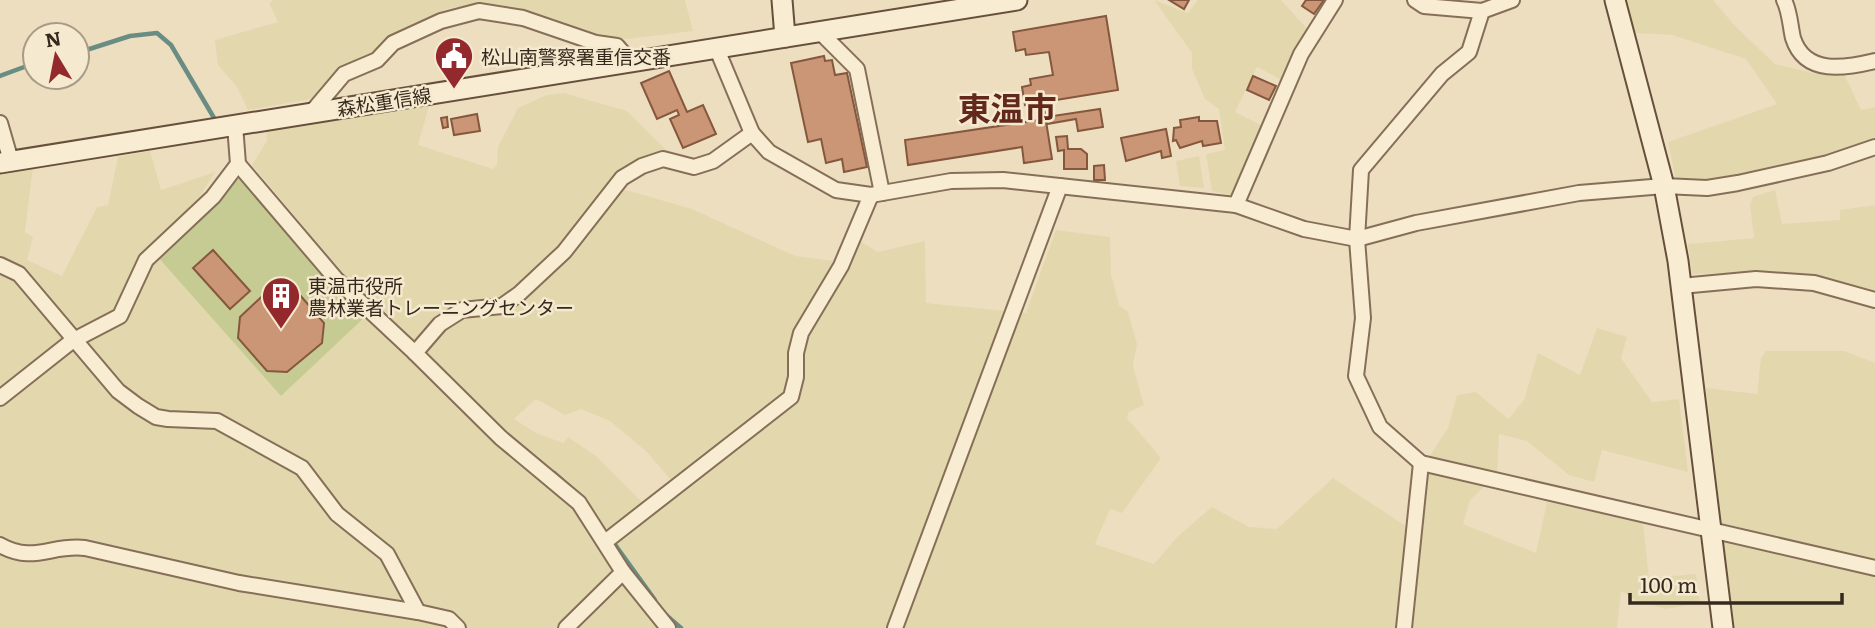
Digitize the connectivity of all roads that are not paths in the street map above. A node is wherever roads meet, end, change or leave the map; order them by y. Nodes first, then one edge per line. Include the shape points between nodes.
1 (782, 0) edge
2 (1017, 0) edge
3 (1335, 0) edge
4 (1415, 0) edge
5 (1513, 0) edge
6 (1615, 0) edge
7 (1784, 0) edge
8 (1482, 11) junction
9 (820, 32) junction
10 (785, 37) junction
11 (716, 47) junction
12 (630, 61) junction
13 (1875, 61) edge
14 (311, 113) junction
15 (0, 123) edge
16 (234, 125) junction
17 (752, 133) junction
18 (1875, 147) edge
19 (6, 162) edge
20 (238, 164) junction
21 (1060, 186) junction
22 (1664, 186) junction
23 (876, 194) junction
24 (1236, 205) junction
25 (1357, 239) junction
26 (0, 265) edge
27 (1681, 286) junction
28 (1875, 300) edge
29 (72, 341) junction
30 (415, 353) junction
31 (0, 398) edge
32 (1421, 463) junction
33 (1710, 531) junction
34 (605, 542) junction
35 (0, 545) edge
36 (1875, 568) edge
37 (623, 572) junction
38 (418, 611) junction
39 (458, 628) edge
40 (566, 628) edge
41 (668, 628) edge
42 (895, 628) edge
43 (1404, 628) edge
44 (1723, 628) edge

1 - 10 main road
2 - 9 main road, 森松重信線
3 - 24 street via 1301,54
4 - 8 street via 1424,6
5 - 8 street
6 - 22 main road
7 - 13 street via 1794,39 1808,60 1833,69
8 - 25 street via 1469,52 1442,74 1361,170
9 - 10 main road, 森松重信線
9 - 23 street via 857,69
10 - 11 main road, 森松重信線
11 - 12 main road, 森松重信線
11 - 17 street
12 - 14 main road, 森松重信線
12 - 14 street via 617,46 523,18 479,11 441,21 393,43 377,60 344,74
14 - 16 main road, 森松重信線
15 - 19 street
16 - 19 main road, 森松重信線
16 - 20 street
17 - 23 street via 769,152 836,190
17 - 30 street via 713,161 694,167 663,159 622,178 564,252 519,294 502,306 461,310 440,324
18 - 22 street via 1828,163 1738,183 1707,188
20 - 29 street via 213,197 146,260 120,316
20 - 30 street via 335,279
21 - 23 street via 951,181
21 - 24 street
21 - 42 street
22 - 25 street via 1579,193 1416,223
22 - 27 main road
23 - 34 street via 801,333 790,397
24 - 25 street via 1304,229
25 - 32 street via 1363,318 1356,376 1380,427
26 - 29 street via 19,274
27 - 28 street via 1756,279 1814,283
27 - 33 main road
29 - 31 street
29 - 38 street via 118,391 156,417 218,421 302,468 337,514 387,554
30 - 34 street via 501,438 579,503
32 - 33 street
32 - 43 street
33 - 36 street
33 - 44 main road
34 - 37 street
35 - 38 street via 17,555 31,556 71,546 85,548 239,583
37 - 40 street
37 - 41 street
38 - 39 street via 449,619

